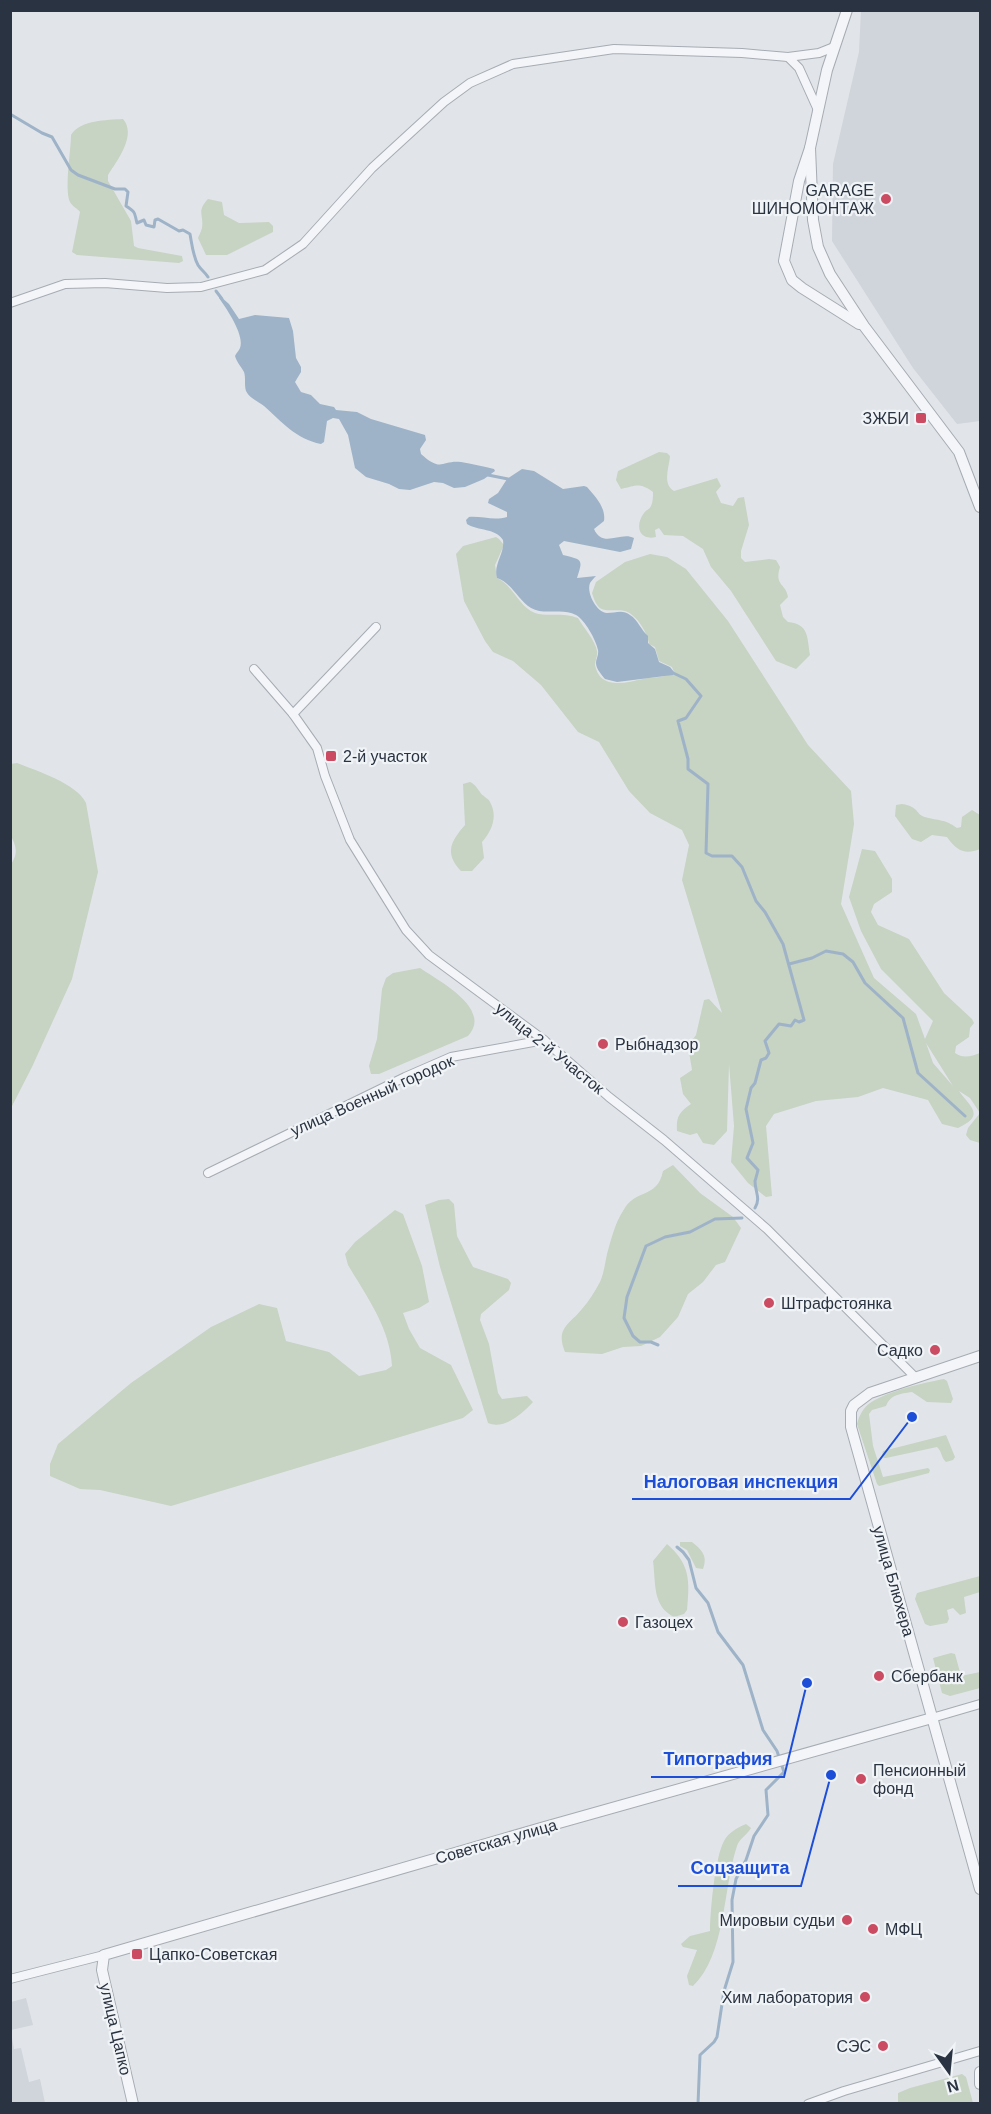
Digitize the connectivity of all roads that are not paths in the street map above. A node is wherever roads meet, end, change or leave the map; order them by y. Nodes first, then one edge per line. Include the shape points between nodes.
1 (848, 10) edge
2 (834, 47) junction
3 (788, 57) junction
4 (818, 110) junction
5 (810, 147) junction
6 (10, 303) edge
7 (864, 326) junction
8 (976, 484) edge
9 (981, 507) edge
10 (376, 627) dead end
11 (254, 669) dead end
12 (293, 714) junction
13 (544, 1040) junction
14 (208, 1173) dead end
15 (981, 1356) edge
16 (915, 1377) junction
17 (981, 1704) edge
18 (932, 1718) junction
19 (981, 1889) edge
20 (104, 1955) junction
21 (10, 1979) edge
22 (981, 2051) edge
23 (981, 2072) edge
24 (981, 2084) edge
25 (133, 2103) edge
26 (808, 2103) edge

1 - 2 street
2 - 3 street
2 - 4 street
3 - 4 street via 799,68
3 - 6 street via 614,49 513,64 470,83 444,102 372,168 303,244 265,270 201,287 65,284
4 - 5 street
5 - 7 street via 810,194 818,247 830,274
5 - 7 street via 799,181 784,261 792,280
7 - 8 street via 960,452
8 - 9 street
10 - 12 street
11 - 12 street, улица 2-й Участок
12 - 13 street, улица 2-й Участок via 317,748 351,840 406,930 429,955
13 - 14 street, улица Военный городок via 451,1058
13 - 16 street, улица 2-й Участок via 767,1229
15 - 16 street, улица Блюхера
16 - 18 street, улица Блюхера via 864,1396 854,1405 850,1419
17 - 18 street, Советская улица
18 - 19 street, улица Блюхера
18 - 20 street, Советская улица
20 - 21 street, Советская улица
20 - 25 street, улица Цапко via 102,1970
22 - 26 street
23 - 24 street

